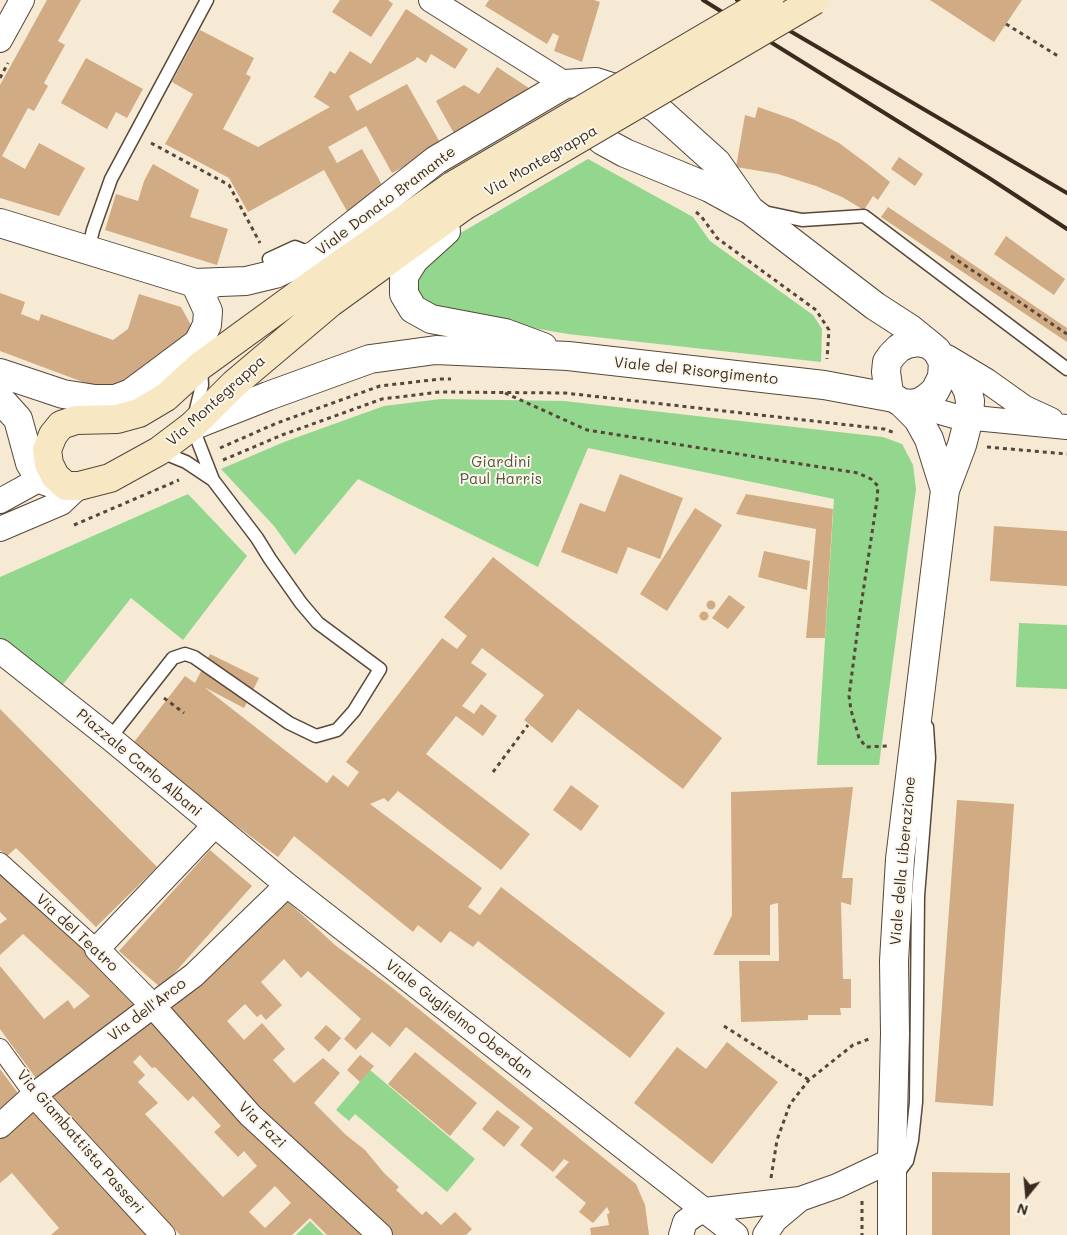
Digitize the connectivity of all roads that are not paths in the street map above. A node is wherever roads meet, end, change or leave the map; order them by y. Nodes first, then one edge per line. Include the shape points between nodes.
1 (22, 0) edge
2 (207, 0) edge
3 (432, 0) edge
4 (815, 0) edge
5 (760, 14) edge
6 (0, 40) edge
7 (565, 84) junction
8 (458, 196) junction
9 (750, 210) junction
10 (0, 223) edge
11 (88, 251) junction
12 (315, 254) junction
13 (269, 259) road end
14 (194, 283) junction
15 (314, 283) junction
16 (875, 306) junction
17 (937, 352) junction
18 (199, 354) junction
19 (568, 356) junction
20 (890, 359) junction
21 (1067, 369) edge
22 (0, 373) edge
23 (825, 375) junction
24 (0, 399) edge
25 (902, 402) junction
26 (969, 418) junction
27 (192, 426) junction
28 (1066, 427) edge
29 (159, 452) junction
30 (213, 480) junction
31 (62, 484) junction
32 (945, 490) junction
33 (0, 501) edge
34 (0, 529) edge
35 (0, 651) edge
36 (918, 705) junction
37 (110, 738) junction
38 (214, 826) junction
39 (0, 862) edge
40 (287, 885) junction
41 (97, 949) junction
42 (153, 1006) junction
43 (0, 1048) edge
44 (34, 1095) junction
45 (0, 1126) edge
46 (892, 1171) junction
47 (800, 1199) junction
48 (704, 1210) junction
49 (163, 1235) edge
50 (380, 1235) edge
51 (681, 1235) edge
52 (736, 1235) edge
53 (765, 1235) edge
54 (892, 1235) edge

1 - 6 street
2 - 11 lane via 111,179
3 - 7 street
4 - 5 main road, Via Montegrappa, bridge
5 - 8 main road, Via Montegrappa, bridge
7 - 9 street via 583,125 603,140 625,153 710,188
7 - 9 street via 596,82 622,90 656,108 718,163
7 - 12 street, Viale Donato Bramante via 436,160
8 - 15 main road, Via Montegrappa
8 - 19 street, Viale del Risorgimento via 445,232 414,260 404,276 404,294 412,309 431,319 505,333
8 - 27 main road, Via Montegrappa via 234,384
9 - 16 street, Viale della Liberazione
9 - 21 lane via 802,220 864,216
10 - 11 street, Viale Donato Bramante
11 - 14 street, Viale Donato Bramante
12 - 13 lane via 295,247
12 - 14 street, Viale Donato Bramante via 275,274 246,282
14 - 15 street, Viale Donato Bramante via 277,291
14 - 18 street via 208,311
15 - 18 main road, Via Montegrappa
16 - 17 street, Viale della Liberazione via 909,328
16 - 20 street via 886,334
17 - 20 street via 919,342 907,344
17 - 25 street via 944,371 935,391 920,402
17 - 26 street, Viale della Liberazione via 968,390
17 - 28 street via 1025,408
18 - 22 street via 115,399 63,394
18 - 27 lane via 202,385
18 - 31 main road, Via Montegrappa via 166,397 139,413 117,419 76,420 61,425 53,435 48,457 55,476
19 - 23 street, Viale del Risorgimento
19 - 27 street, Viale del Risorgimento via 436,350 370,359
20 - 23 street via 863,373
20 - 25 street via 886,385 889,393
23 - 25 street, Viale del Risorgimento
24 - 31 street via 18,419 30,463
25 - 26 street
25 - 32 street, Viale della Liberazione via 918,419 928,439
26 - 28 street
26 - 32 street, Viale della Liberazione
27 - 29 main road, Via Montegrappa
27 - 30 lane
29 - 30 lane via 186,462
29 - 31 main road, Via Montegrappa via 110,478
30 - 37 lane via 318,623 380,669 337,730 316,736 289,723 194,656 185,654 173,658
31 - 33 street
31 - 34 street via 61,503
32 - 36 street, Viale della Liberazione
35 - 37 street, Piazzale Carlo Albani
36 - 46 street, Viale della Liberazione via 902,780 894,961
36 - 46 lane via 927,726 929,758 918,896 916,1102 907,1162
37 - 38 street, Piazzale Carlo Albani
38 - 40 street, Viale Guglielmo Oberdan
38 - 41 street, Piazzale Carlo Albani
39 - 41 street, Via del Teatro
40 - 42 street, Via dell'Arco via 194,975
40 - 48 street, Viale Guglielmo Oberdan
41 - 42 street, Via del Teatro
42 - 44 street, Via dell'Arco
42 - 50 street, Via Fazi via 250,1115
43 - 44 street, Via Giambattista Passeri
44 - 45 street, Via dell'Arco
44 - 49 street, Via Giambattista Passeri
46 - 47 street
46 - 54 street, Viale della Liberazione
47 - 48 street
47 - 53 street via 775,1220
48 - 51 street via 685,1222
48 - 52 street, Viale Guglielmo Oberdan

